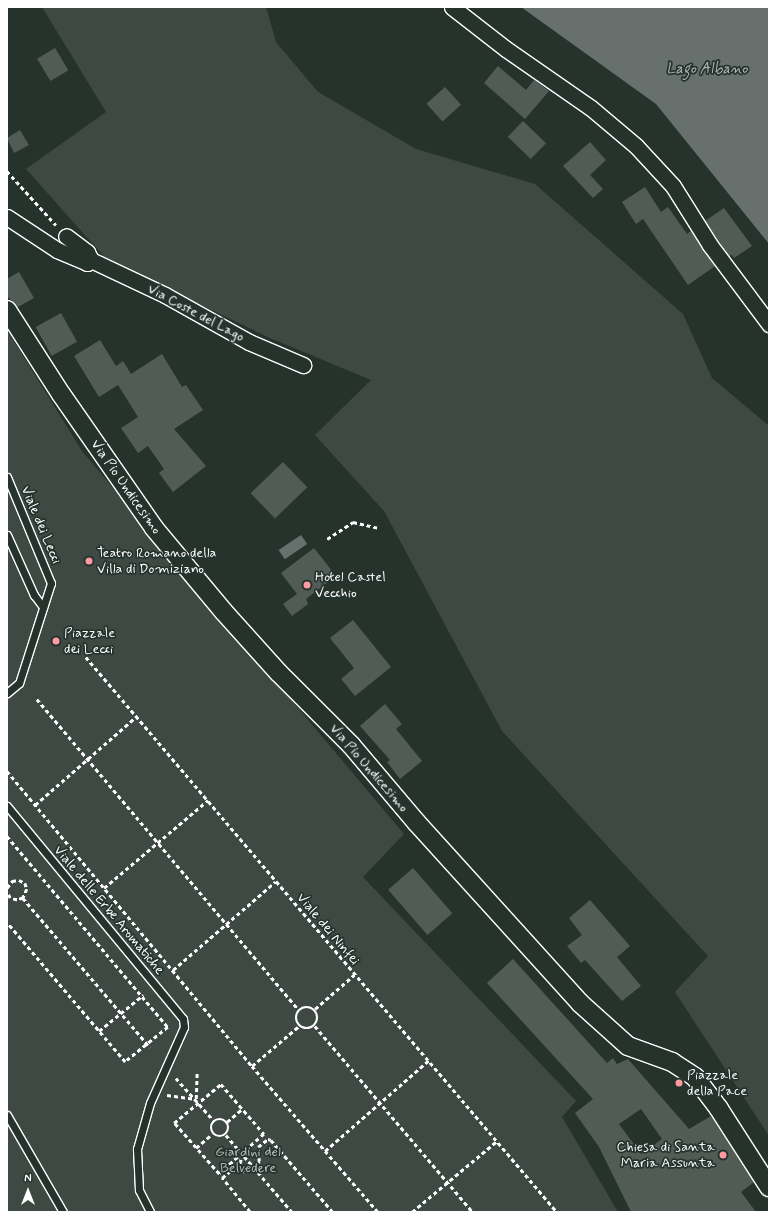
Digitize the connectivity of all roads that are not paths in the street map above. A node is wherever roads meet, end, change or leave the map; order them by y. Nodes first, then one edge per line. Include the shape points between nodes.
1 (452, 7) edge
2 (7, 217) edge
3 (66, 236) road end
4 (91, 260) junction
5 (7, 310) edge
6 (769, 324) edge
7 (303, 365) dead end
8 (7, 477) edge
9 (7, 535) edge
10 (43, 607) junction
11 (7, 693) edge
12 (7, 806) edge
13 (7, 1115) edge
14 (769, 1187) edge
15 (63, 1212) edge
16 (150, 1212) edge

1 - 6 street via 506,49 591,108 636,146 673,186 710,245
2 - 4 street, Via Coste del Lago via 57,250 86,263
3 - 4 street, Via Coste del Lago via 87,252
4 - 7 street, Via Coste del Lago via 165,294 249,342
5 - 14 street, Via Pio Undicesimo via 61,394 154,528 224,612 351,745 417,823 580,1003 628,1046 672,1062 695,1078 719,1109
8 - 10 lane, Viale dei Lecci via 51,583
9 - 10 lane via 34,595
10 - 11 lane via 19,683
12 - 16 lane, Viale delle Erbe Aromatiche via 183,1019 182,1032 150,1103 137,1149 140,1190
13 - 15 lane

